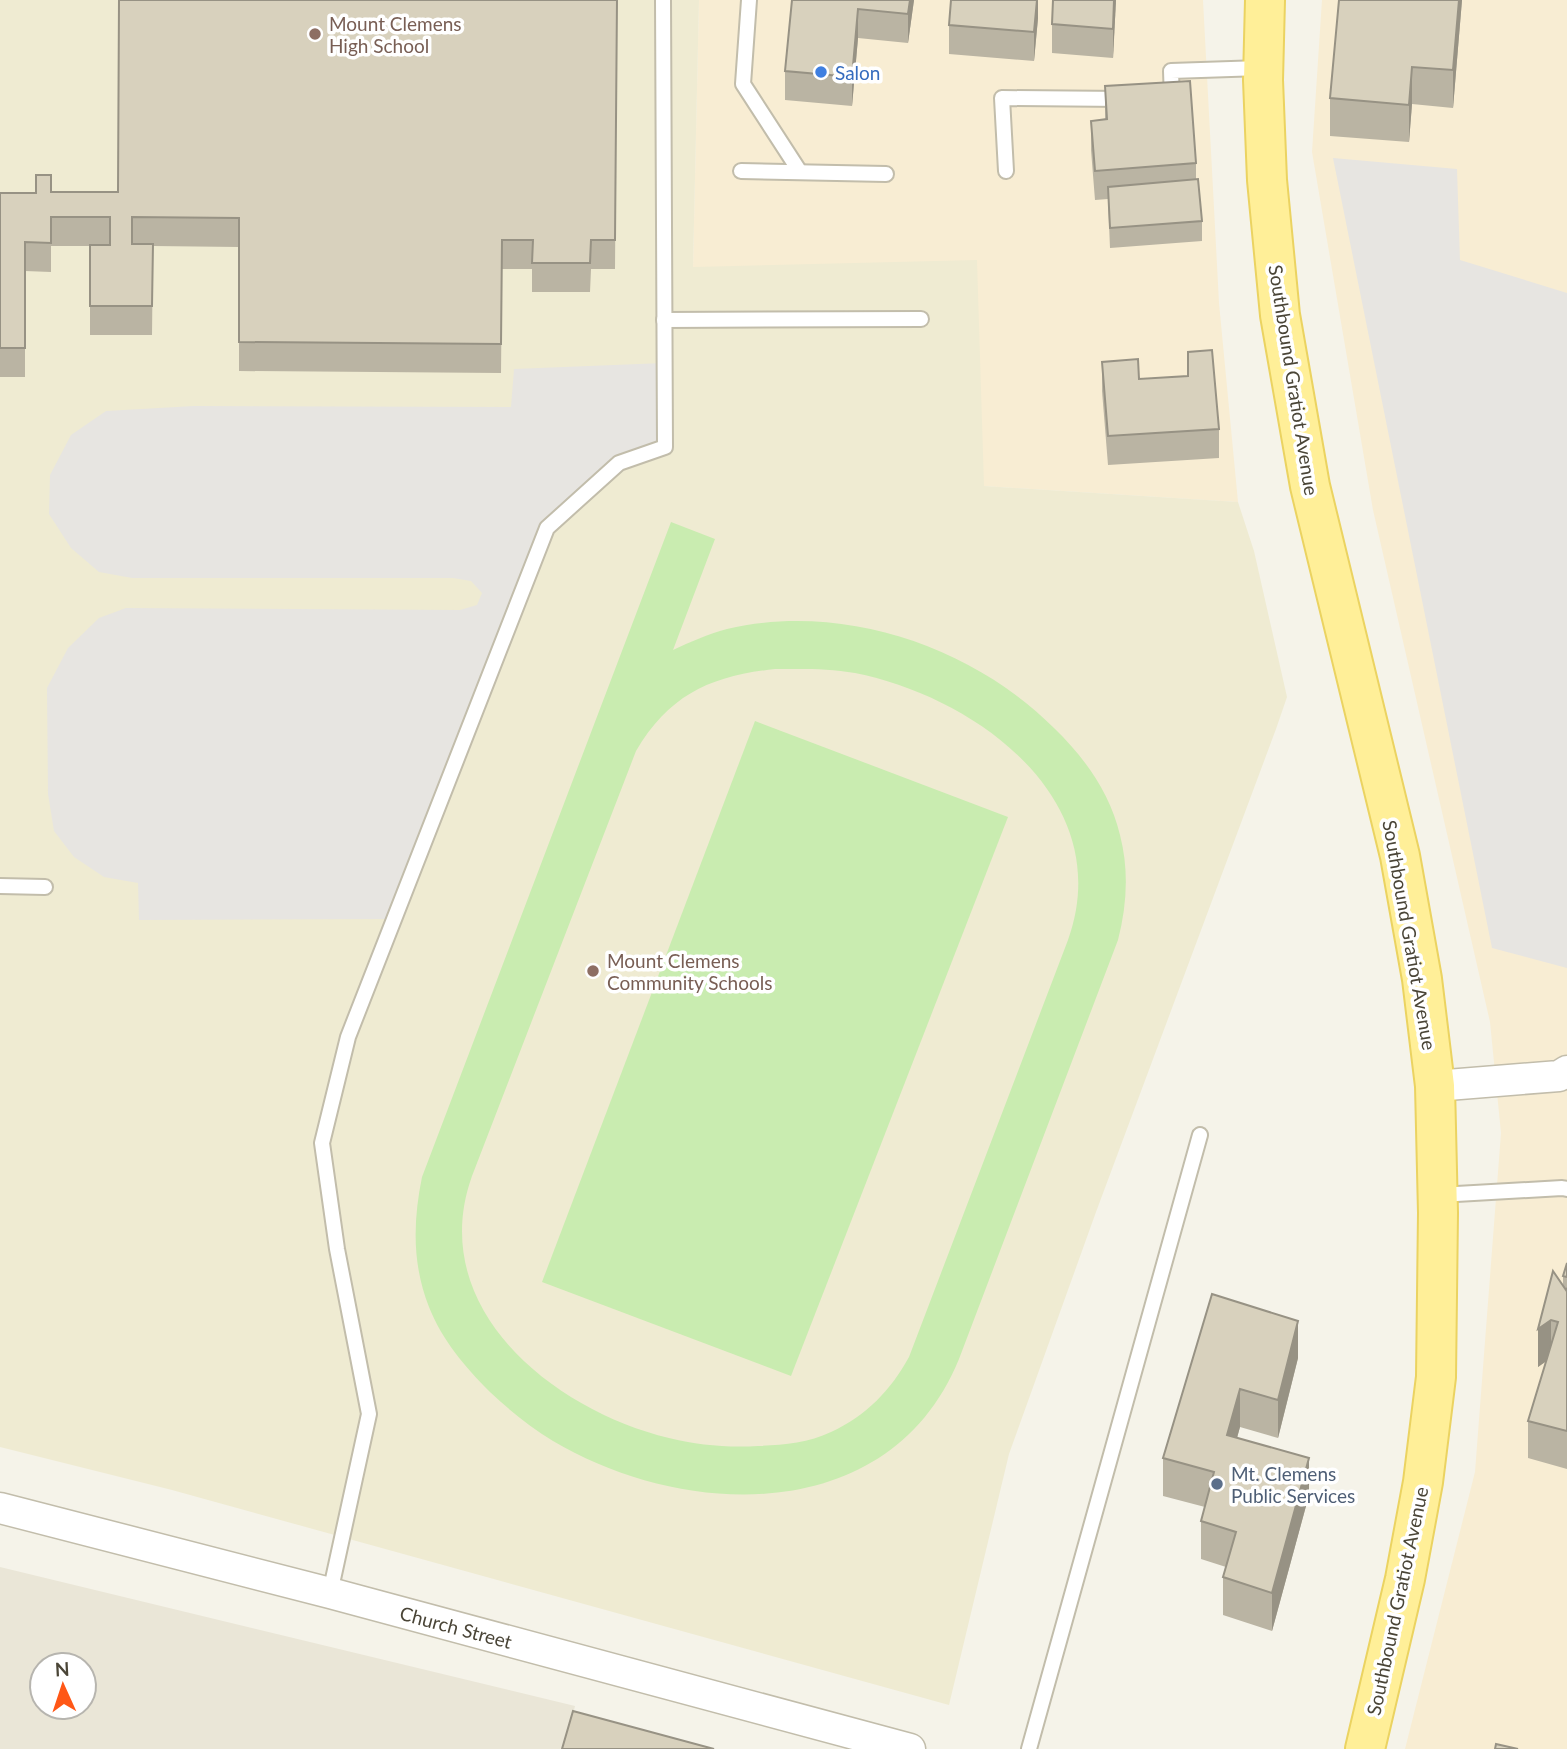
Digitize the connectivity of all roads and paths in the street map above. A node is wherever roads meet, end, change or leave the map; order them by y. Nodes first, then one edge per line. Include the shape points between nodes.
1 (663, 0) edge
2 (749, 0) edge
3 (1265, 0) edge
4 (1263, 68) junction
5 (741, 171) dead end
6 (1006, 171) dead end
7 (800, 172) junction
8 (886, 174) dead end
9 (921, 319) dead end
10 (664, 320) junction
11 (0, 886) edge
12 (44, 887) dead end
13 (1567, 1072) edge
14 (1435, 1086) junction
15 (1200, 1135) dead end
16 (1567, 1189) edge
17 (1437, 1195) junction
18 (0, 1508) edge
19 (330, 1593) junction
20 (910, 1749) edge
21 (1029, 1749) edge
22 (1365, 1749) edge

1 - 10 lane
2 - 7 lane via 743,84
3 - 4 main road, Southbound Gratiot Avenue
4 - 6 lane via 1171,71 1172,100 1002,98
4 - 14 main road, Southbound Gratiot Avenue via 1267,180 1280,315 1310,486 1400,856
5 - 7 lane
7 - 8 lane
9 - 10 lane
10 - 19 lane via 665,447 619,463 547,528 348,1037 322,1143 369,1414
11 - 12 lane
13 - 14 street
14 - 17 main road, Southbound Gratiot Avenue
15 - 21 lane
16 - 17 lane
17 - 22 main road, Southbound Gratiot Avenue via 1436,1377 1423,1482
18 - 19 street, Church Street
19 - 20 street, Church Street

